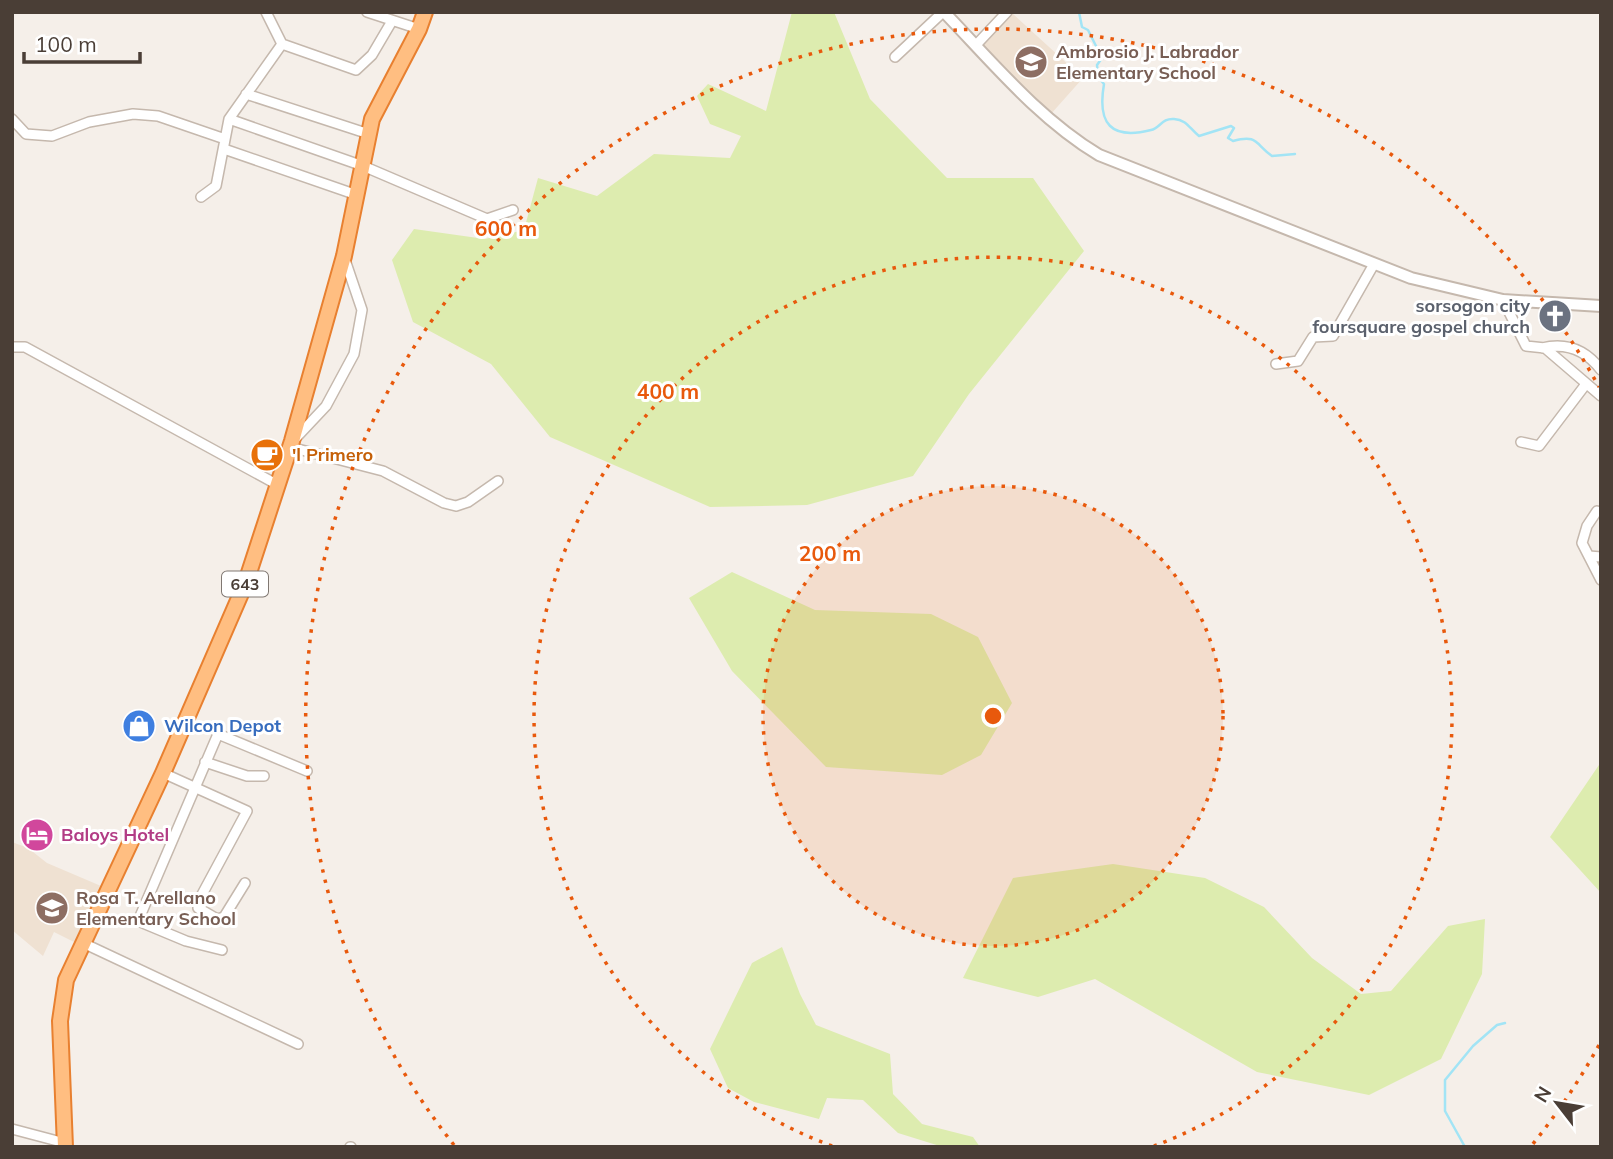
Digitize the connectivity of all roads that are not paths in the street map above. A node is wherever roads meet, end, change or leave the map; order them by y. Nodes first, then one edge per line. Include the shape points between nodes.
1 (266, 12) edge
2 (367, 12) edge
3 (425, 12) edge
4 (944, 12) edge
5 (1007, 12) edge
6 (392, 21) junction
7 (419, 29) junction
8 (282, 44) junction
9 (976, 45) junction
10 (895, 57) dead end
11 (246, 94) junction
12 (12, 119) edge
13 (229, 119) junction
14 (369, 134) junction
15 (224, 144) junction
16 (363, 166) junction
17 (357, 195) junction
18 (201, 197) dead end
19 (513, 210) dead end
20 (344, 256) junction
21 (1374, 264) junction
22 (1503, 300) junction
23 (1601, 306) edge
24 (12, 348) edge
25 (1542, 348) junction
26 (1276, 364) dead end
27 (1601, 370) edge
28 (1587, 384) junction
29 (1601, 397) edge
30 (1521, 442) dead end
31 (291, 444) junction
32 (498, 481) dead end
33 (278, 485) junction
34 (1601, 512) edge
35 (1589, 556) junction
36 (1601, 557) edge
37 (1601, 580) edge
38 (205, 762) junction
39 (307, 771) dead end
40 (163, 773) junction
41 (264, 776) dead end
42 (194, 787) junction
43 (245, 883) dead end
44 (83, 943) junction
45 (222, 950) dead end
46 (298, 1044) dead end
47 (12, 1129) edge
48 (65, 1145) edge

1 - 8 street
2 - 6 street
3 - 7 highway, 643
4 - 9 street
4 - 10 street
5 - 9 street
6 - 7 street
6 - 8 street via 372,55 355,70
7 - 14 highway, 643 via 385,90
8 - 11 street
9 - 21 street via 1039,110 1100,155
11 - 13 street
11 - 14 street
12 - 15 street via 26,134 52,136 89,122 158,116
13 - 15 street
13 - 16 street
14 - 16 highway, 643
15 - 17 street
15 - 18 street via 216,186
16 - 17 highway, 643
16 - 19 street via 486,219
17 - 20 highway, 643
20 - 31 highway, 643
20 - 31 street via 362,310 354,354 326,406
21 - 22 street via 1411,278
21 - 26 street via 1333,336 1313,337 1298,361
22 - 23 street
22 - 25 street via 1526,346
24 - 33 street via 25,347
25 - 27 street via 1560,344 1579,350
25 - 28 street
28 - 29 street
28 - 30 street via 1539,446
31 - 32 street via 383,471 456,506
31 - 33 highway, 643
33 - 40 highway, 643 via 246,582
34 - 35 street via 1592,516 1582,543
35 - 36 street
35 - 37 street
38 - 39 street via 218,734
38 - 41 street via 247,776
38 - 42 street
40 - 42 street
40 - 44 highway, 643
42 - 43 street via 247,811 198,908 217,919 224,917
42 - 45 street via 138,921
44 - 46 street
44 - 48 highway, 643 via 61,1000
47 - 48 street

